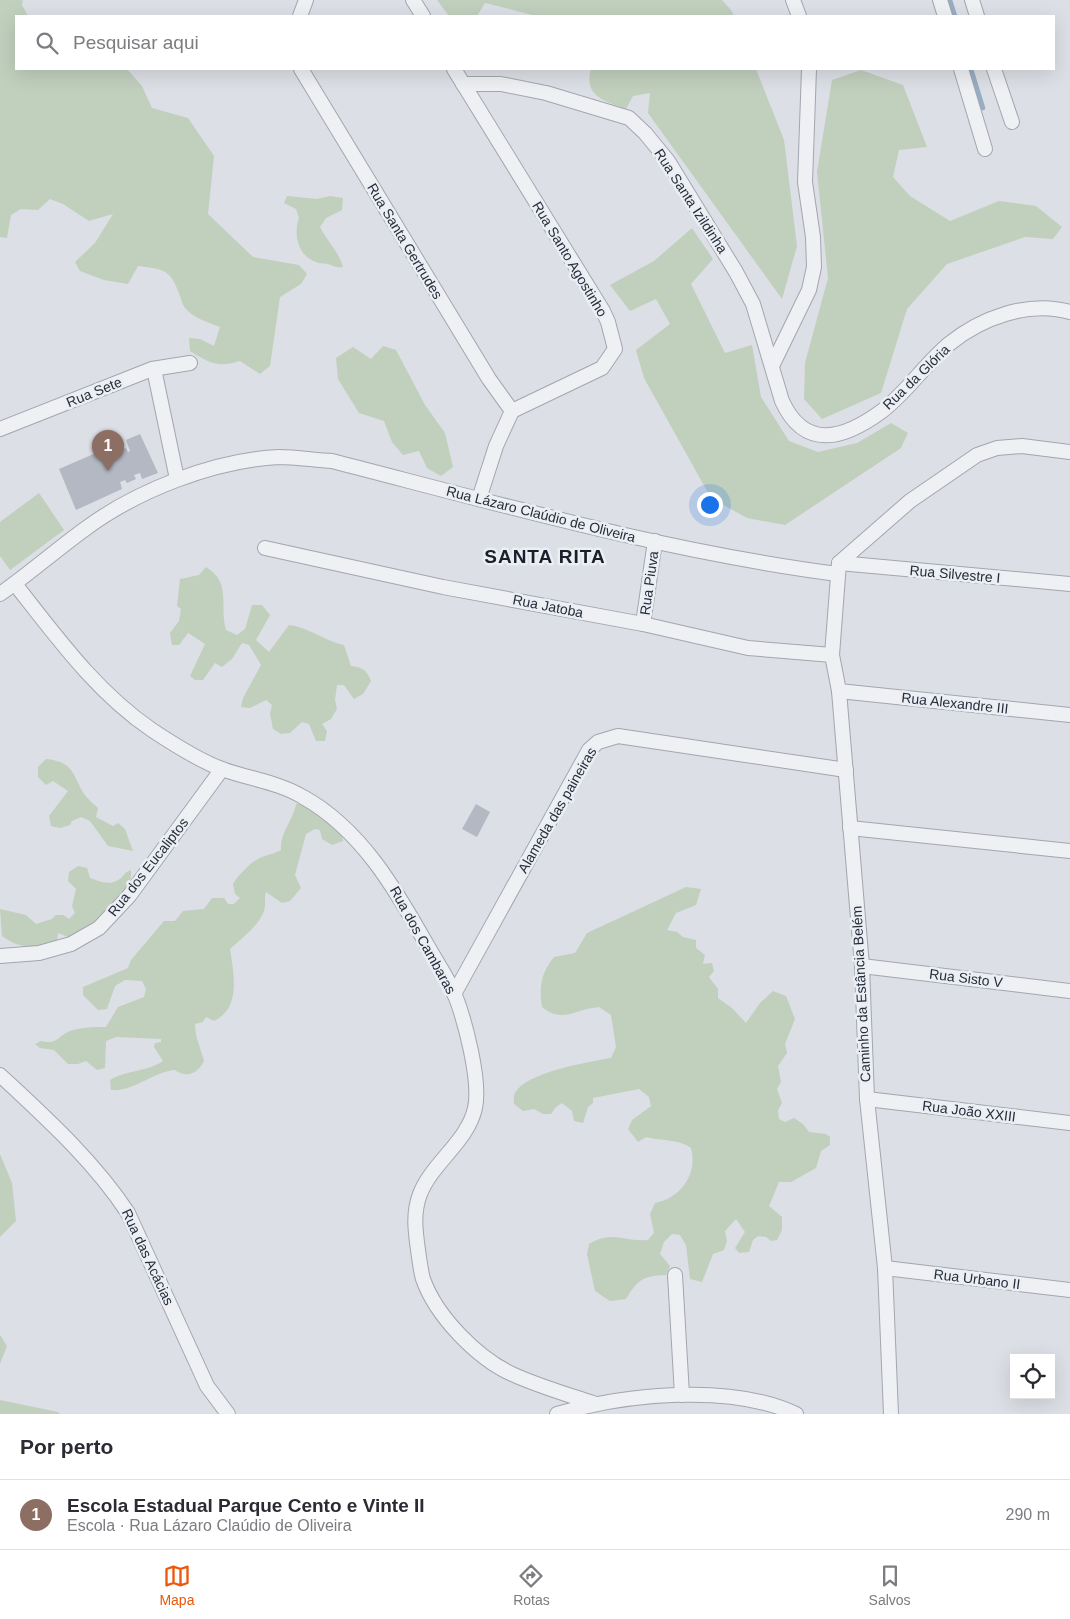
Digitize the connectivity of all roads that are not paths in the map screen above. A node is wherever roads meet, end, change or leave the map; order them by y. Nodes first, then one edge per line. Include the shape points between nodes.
1 (306, 0) edge
2 (413, 0) edge
3 (793, 0) edge
4 (940, 0) edge
5 (972, 0) edge
6 (300, 15) edge
7 (422, 15) edge
8 (799, 15) edge
9 (945, 15) edge
10 (977, 15) edge
11 (302, 70) edge
12 (455, 70) edge
13 (809, 70) edge
14 (961, 70) edge
15 (994, 70) edge
16 (462, 84) junction
17 (1012, 122) dead end
18 (985, 148) dead end
19 (1070, 312) edge
20 (190, 363) dead end
21 (772, 366) junction
22 (154, 369) junction
23 (512, 411) junction
24 (0, 430) edge
25 (1070, 452) edge
26 (177, 479) junction
27 (479, 498) junction
28 (655, 541) junction
29 (265, 548) dead end
30 (838, 569) junction
31 (15, 584) junction
32 (1070, 584) edge
33 (0, 594) edge
34 (643, 624) junction
35 (832, 655) junction
36 (839, 691) junction
37 (1070, 715) edge
38 (222, 769) junction
39 (846, 770) junction
40 (850, 828) junction
41 (1070, 851) edge
42 (0, 956) edge
43 (862, 966) junction
44 (1070, 991) edge
45 (454, 994) junction
46 (0, 1075) edge
47 (867, 1098) junction
48 (1070, 1123) edge
49 (885, 1268) junction
50 (676, 1276) dead end
51 (1070, 1290) edge
52 (682, 1395) junction
53 (593, 1403) junction
54 (228, 1414) edge
55 (557, 1414) edge
56 (796, 1414) edge
57 (891, 1414) edge

1 - 6 street
2 - 7 street
3 - 8 street
4 - 9 street
5 - 10 street
11 - 23 street, Rua Santa Gertrudes via 489,379
12 - 16 street, Rua Santo Agostinho
13 - 21 street via 806,182 814,267 809,290
14 - 18 street
15 - 17 street
16 - 21 street, Rua Santa Izildinha via 501,84 546,92 622,115 640,128 668,161 736,272 753,304
16 - 23 street, Rua Santo Agostinho via 603,311 615,349 602,368
19 - 21 street, Rua da Glória via 1034,308 1010,312 980,324 949,344 881,411 837,434 824,437 798,426 789,416
20 - 22 street, Rua Sete
22 - 24 street, Rua Sete
22 - 26 street
23 - 27 street via 496,446
25 - 30 street via 1022,446 997,448 977,455 910,501
26 - 27 street, Rua Lázaro Claúdio de Oliveira via 252,460 294,458 332,462
26 - 31 street, Rua Lázaro Claúdio de Oliveira via 106,515
27 - 28 street, Rua Lázaro Claúdio de Oliveira
28 - 30 street, Rua Lázaro Claúdio de Oliveira via 772,565
28 - 34 street, Rua Piuva
29 - 34 street, Rua Jatoba via 443,587
30 - 32 street, Rua Silvestre I
30 - 35 street, Caminho da Estância Belém
31 - 33 street, Rua Lázaro Claúdio de Oliveira
31 - 38 street, Rua dos Cambaras via 86,673 136,718 153,731
34 - 35 street, Rua Jatoba via 748,648
35 - 36 street, Caminho da Estância Belém
36 - 37 street, Rua Alexandre III
36 - 39 street, Caminho da Estância Belém
38 - 42 street, Rua dos Eucaliptos via 129,896 99,928 72,944
38 - 45 street, Rua dos Cambaras via 267,781 304,797 360,845 392,884
39 - 40 street, Caminho da Estância Belém
39 - 45 street, Alameda das paineiras via 618,736 598,742 589,750 563,795
40 - 41 street
40 - 43 street, Caminho da Estância Belém
43 - 44 street, Rua Sisto V
43 - 47 street, Caminho da Estância Belém
45 - 53 street, Rua dos Cambaras via 471,1053 476,1085 475,1107 460,1137 421,1192 415,1210 423,1278 451,1324 483,1357 511,1374
46 - 54 street, Rua das Acácias via 38,1110 114,1191 128,1213 207,1386
47 - 48 street, Rua João XXIII
47 - 49 street, Caminho da Estância Belém
49 - 51 street, Rua Urbano II
49 - 57 street, Caminho da Estância Belém
50 - 52 street
52 - 53 street
52 - 56 street via 734,1396
53 - 55 street

